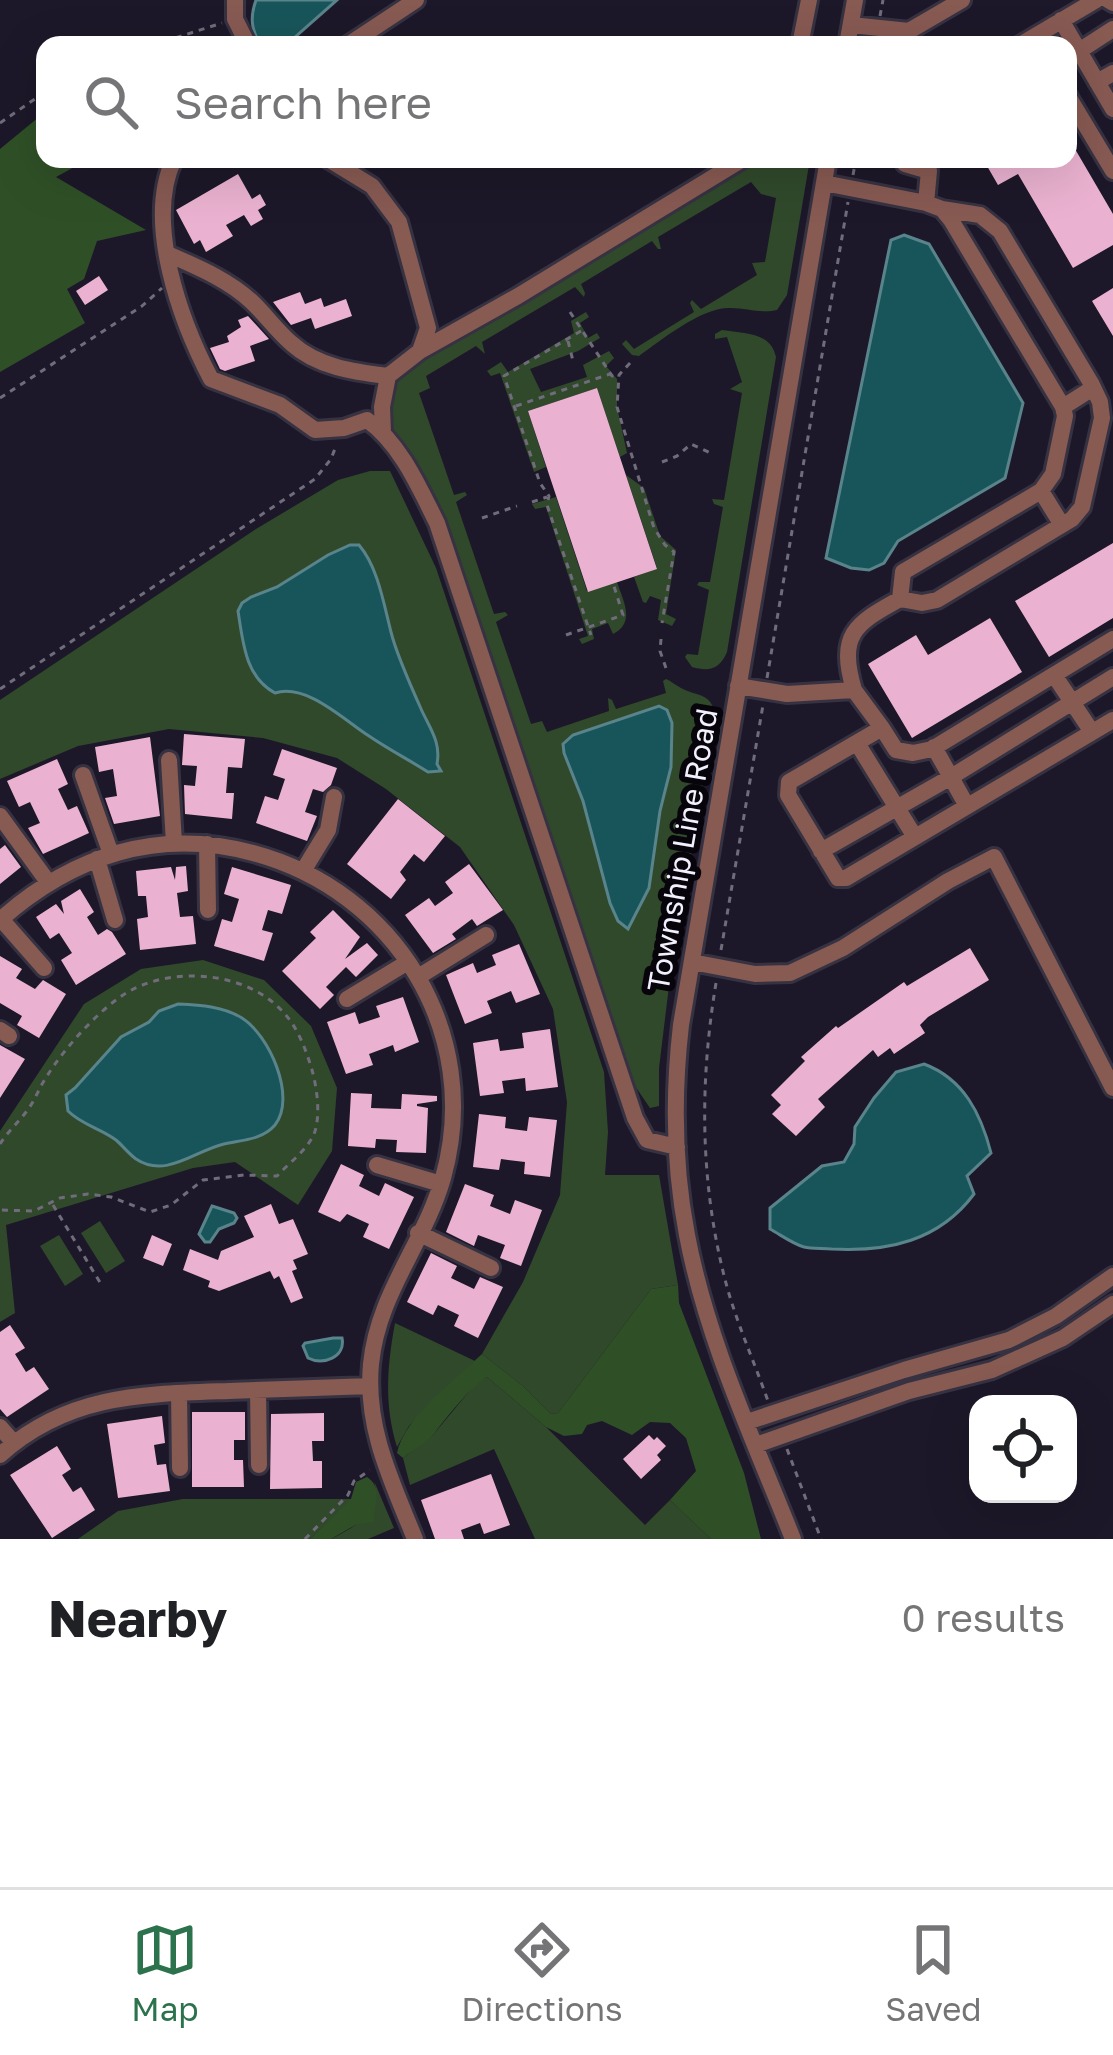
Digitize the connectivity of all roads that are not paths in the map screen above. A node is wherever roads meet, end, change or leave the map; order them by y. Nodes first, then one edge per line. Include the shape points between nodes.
1 (416, 0) edge
2 (809, 0) edge
3 (855, 0) edge
4 (962, 0) edge
5 (1096, 0) edge
6 (1061, 20) junction
7 (851, 25) junction
8 (1113, 29) edge
9 (362, 36) edge
10 (802, 36) edge
11 (849, 36) edge
12 (1034, 36) edge
13 (1070, 36) edge
14 (1077, 48) edge
15 (1079, 51) junction
16 (1105, 77) edge
17 (1113, 108) edge
18 (1077, 111) edge
19 (1085, 124) junction
20 (170, 168) edge
21 (343, 168) edge
22 (728, 168) edge
23 (826, 168) edge
24 (931, 168) edge
25 (1113, 171) edge
26 (824, 183) junction
27 (934, 206) junction
28 (168, 254) junction
29 (420, 351) junction
30 (388, 376) junction
31 (1094, 388) junction
32 (1063, 407) junction
33 (383, 432) junction
34 (1041, 491) junction
35 (1062, 525) junction
36 (900, 599) junction
37 (1113, 639) edge
38 (1054, 675) junction
39 (1113, 677) edge
40 (738, 686) junction
41 (854, 690) junction
42 (1072, 702) junction
43 (1113, 720) edge
44 (882, 728) junction
45 (1092, 732) junction
46 (856, 743) junction
47 (934, 747) junction
48 (169, 760) dead end
49 (83, 775) dead end
50 (951, 777) junction
51 (334, 797) dead end
52 (967, 806) junction
53 (897, 808) junction
54 (0, 815) edge
55 (915, 837) junction
56 (174, 843) junction
57 (207, 844) junction
58 (821, 850) junction
59 (104, 856) junction
60 (303, 871) junction
61 (48, 883) junction
62 (208, 910) dead end
63 (0, 919) edge
64 (115, 920) dead end
65 (486, 935) dead end
66 (692, 962) junction
67 (44, 968) dead end
68 (413, 970) junction
69 (347, 999) dead end
70 (1113, 1088) edge
71 (677, 1147) junction
72 (376, 1165) dead end
73 (441, 1184) junction
74 (418, 1233) junction
75 (491, 1268) dead end
76 (1113, 1276) edge
77 (1113, 1304) edge
78 (370, 1386) junction
79 (258, 1390) junction
80 (179, 1393) junction
81 (747, 1422) junction
82 (0, 1427) edge
83 (756, 1445) junction
84 (7, 1449) edge
85 (259, 1465) dead end
86 (180, 1468) dead end
87 (414, 1535) edge
88 (392, 1539) edge
89 (793, 1539) edge

1 - 9 street
2 - 10 street
3 - 7 street
4 - 7 street via 909,32
5 - 6 street
6 - 12 street
6 - 13 street
7 - 11 street
8 - 15 street
14 - 15 street
15 - 16 street
16 - 17 street
17 - 19 street
18 - 19 street
19 - 25 street
20 - 28 street
21 - 29 street via 372,186 399,222 428,328
22 - 29 street
23 - 26 street, Township Line Road
24 - 27 street
26 - 27 street
26 - 40 street, Township Line Road
27 - 31 street via 980,215 1000,231
27 - 32 street
28 - 30 street via 225,281 307,355
28 - 33 street via 212,380 280,405 315,430 367,420
29 - 30 street
30 - 33 street
31 - 32 street
31 - 35 street via 1102,418 1089,482 1082,507
32 - 34 street via 1053,474
33 - 71 street via 437,523 635,1118 647,1141
34 - 35 street
34 - 36 street via 903,572
35 - 36 street via 937,600
36 - 41 street via 852,634 847,664
37 - 38 street
38 - 42 street
38 - 47 street
39 - 42 street
40 - 41 street via 787,694
40 - 66 street, Township Line Road
41 - 44 street
42 - 45 street
42 - 50 street
43 - 45 street
44 - 46 street
44 - 47 street via 896,750
45 - 52 street
46 - 53 street
46 - 58 street via 789,782 788,795
47 - 50 street
48 - 56 street
49 - 59 street
50 - 52 street
50 - 53 street
51 - 60 street via 328,830
52 - 55 street
53 - 55 street
53 - 58 street
54 - 61 street
55 - 58 street via 846,878
56 - 57 street
56 - 59 street
57 - 60 street
57 - 62 street
59 - 61 street
59 - 64 street
60 - 68 street via 381,927
61 - 63 street
63 - 67 street
65 - 68 street
66 - 70 street via 790,973 994,856
66 - 71 street, Township Line Road via 679,1048
68 - 69 street
68 - 73 street via 443,1034 452,1091
71 - 81 street, Township Line Road via 706,1310
72 - 73 street
73 - 74 street
74 - 75 street
74 - 78 street via 377,1326
76 - 81 street via 1009,1340
77 - 83 street via 992,1370
78 - 79 street
78 - 87 street via 376,1443
79 - 80 street
79 - 85 street
80 - 84 street via 61,1414
80 - 86 street
81 - 83 street, Township Line Road
82 - 84 street
83 - 89 street, Township Line Road
87 - 88 street

